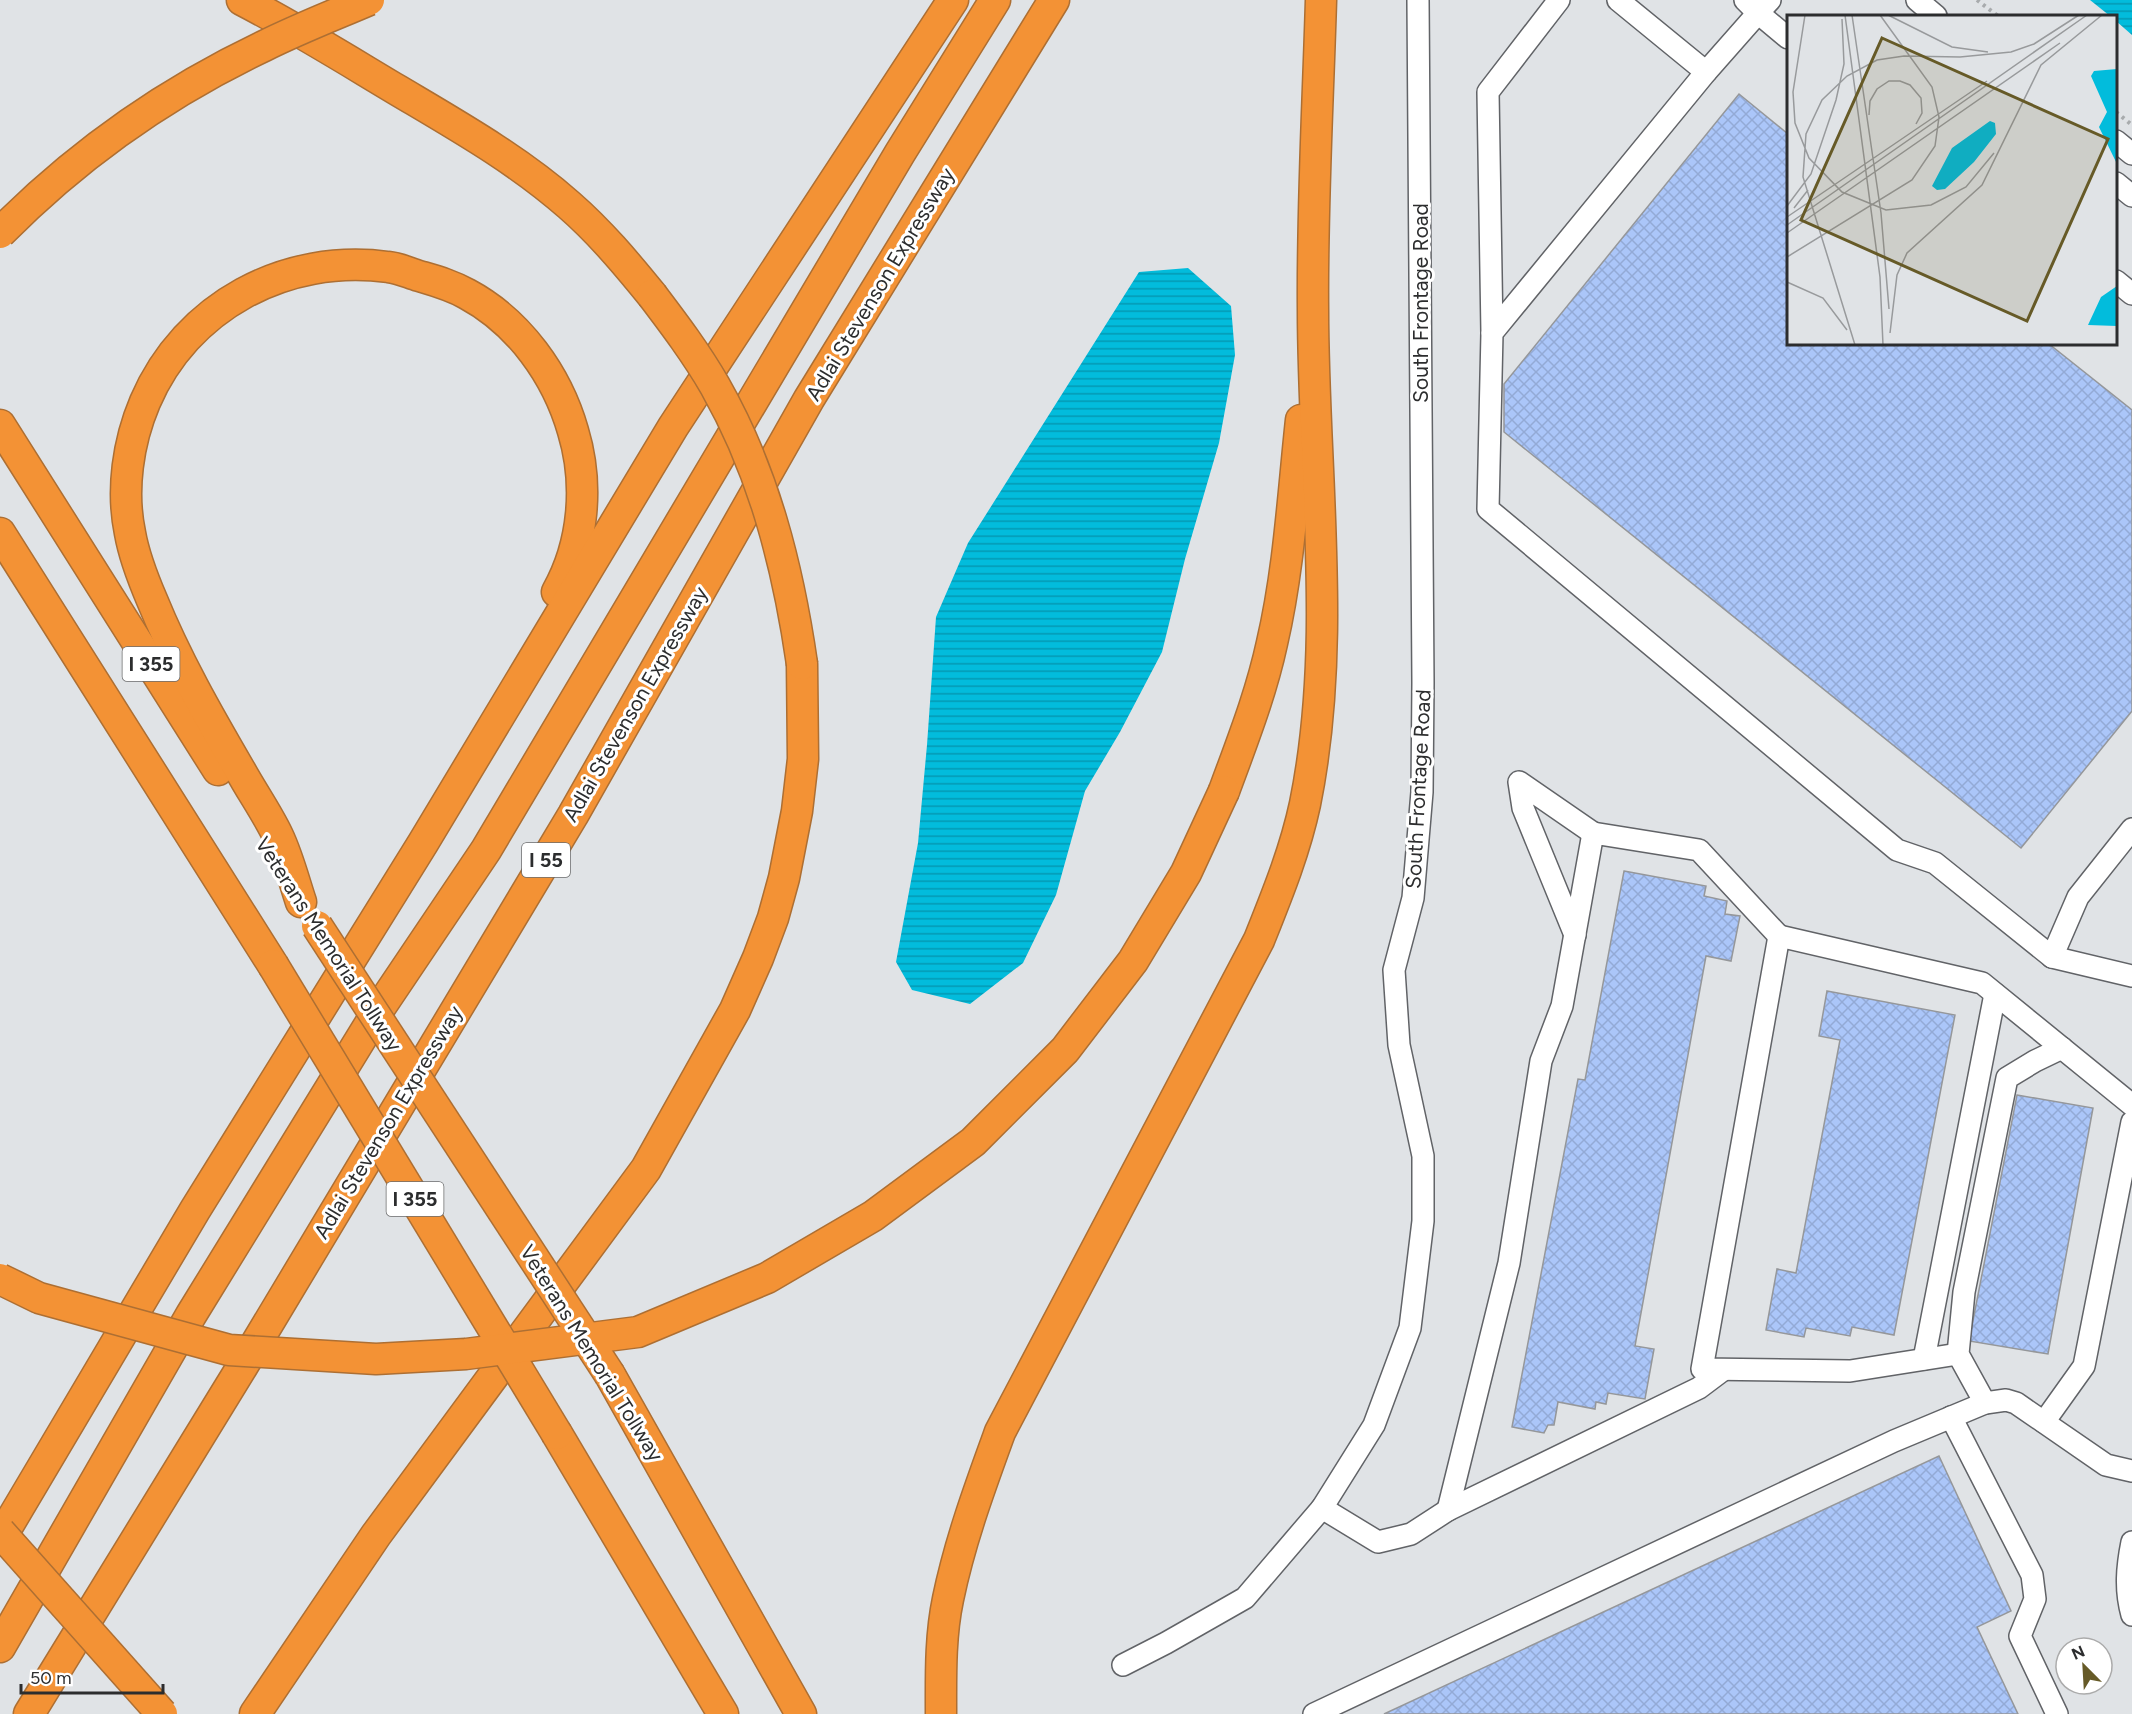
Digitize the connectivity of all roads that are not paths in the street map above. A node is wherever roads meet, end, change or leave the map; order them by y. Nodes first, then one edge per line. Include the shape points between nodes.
1 (242, 0) edge
2 (369, 0) edge
3 (953, 0) edge
4 (995, 0) edge
5 (1054, 0) edge
6 (1321, 0) edge
7 (1418, 0) edge
8 (1559, 0) edge
9 (1618, 0) edge
10 (1917, 0) edge
11 (1758, 4) edge
12 (1935, 15) edge
13 (1787, 37) edge
14 (1706, 72) junction
15 (2117, 143) edge
16 (2132, 154) edge
17 (2117, 185) edge
18 (2132, 196) edge
19 (0, 233) edge
20 (2117, 283) edge
21 (2132, 294) edge
22 (1313, 310) junction
23 (1492, 333) junction
24 (0, 425) edge
25 (0, 533) edge
26 (2132, 829) edge
27 (1593, 833) junction
28 (423, 843) junction
29 (309, 914) junction
30 (1575, 935) junction
31 (1779, 936) junction
32 (2052, 957) junction
33 (2132, 976) edge
34 (1995, 994) junction
35 (2062, 1048) junction
36 (2132, 1105) edge
37 (2132, 1122) edge
38 (0, 1279) edge
39 (1958, 1354) junction
40 (1924, 1359) junction
41 (1723, 1370) junction
42 (1985, 1403) junction
43 (1951, 1417) junction
44 (2044, 1422) junction
45 (2132, 1471) edge
46 (1322, 1508) junction
47 (1448, 1510) junction
48 (0, 1532) edge
49 (0, 1539) edge
50 (2132, 1542) edge
51 (2131, 1605) edge
52 (0, 1647) edge
53 (1123, 1665) dead end
54 (28, 1714) edge
55 (162, 1714) edge
56 (255, 1714) edge
57 (723, 1714) edge
58 (801, 1714) edge
59 (941, 1714) edge
60 (1314, 1714) edge
61 (2057, 1714) edge

1 - 56 highway, bridge via 460,127 522,168 606,240 682,334 715,386 751,460 777,536 802,664 803,759 788,856 773,918 758,958 735,1010 646,1169 376,1535
2 - 19 highway, bridge via 246,55 143,114 73,165
3 - 28 highway via 674,427
4 - 52 highway, I 55 via 486,850 381,1006 191,1315
5 - 54 highway, Adlai Stevenson Expressway / I 55 via 809,399 573,815 242,1367
6 - 22 highway
7 - 46 street, South Frontage Road via 1422,792 1413,898 1394,970 1399,1045 1423,1156 1423,1221 1410,1328 1374,1425
8 - 23 street via 1488,92
9 - 14 street
10 - 12 street
11 - 13 street
11 - 14 street
14 - 23 street
15 - 16 street
17 - 18 street
20 - 21 street
22 - 38 highway, bridge via 1288,548 1273,642 1224,791 1186,873 1133,961 1065,1050 973,1142 873,1216 767,1278 638,1332 466,1354 376,1359 229,1350 39,1298
22 - 59 highway via 1322,571 1318,708 1305,804 1291,857 1259,940 1000,1432 971,1509 948,1601 941,1664
23 - 32 street via 1488,509 1897,850 1935,863
24 - 29 highway, Veterans Memorial Tollway / I 355
25 - 57 highway, I 355, bridge via 273,965
26 - 32 street via 2078,897
27 - 30 street
27 - 30 street via 1519,782 1523,808
27 - 31 street via 1699,850
28 - 29 highway via 440,801 562,583 577,540 584,490 578,448 556,385 538,358 495,312 470,295 391,267 358,265 296,272 270,280 233,300 212,314 172,354 138,417 127,471 127,501 129,533 159,616 214,725 278,837
28 - 49 highway via 195,1210
29 - 58 highway, Veterans Memorial Tollway / I 355, bridge via 610,1375
30 - 47 street via 1562,1006 1541,1060 1509,1263
31 - 34 street via 1982,984
31 - 41 street via 1701,1369
32 - 33 street
34 - 35 street
34 - 40 street
35 - 36 street
35 - 39 street via 2007,1078 1964,1292
37 - 44 street via 2084,1366
39 - 40 street
39 - 42 street
40 - 41 street via 1850,1371
41 - 47 street via 1699,1388
42 - 43 street
42 - 44 street via 2016,1403
43 - 60 street
43 - 61 street via 2032,1575 2035,1599 2020,1636
44 - 45 street via 2106,1465
46 - 47 street via 1378,1542 1411,1534
46 - 53 street, South Frontage Road via 1245,1598
48 - 55 highway, bridge
50 - 51 street via 2126,1572

